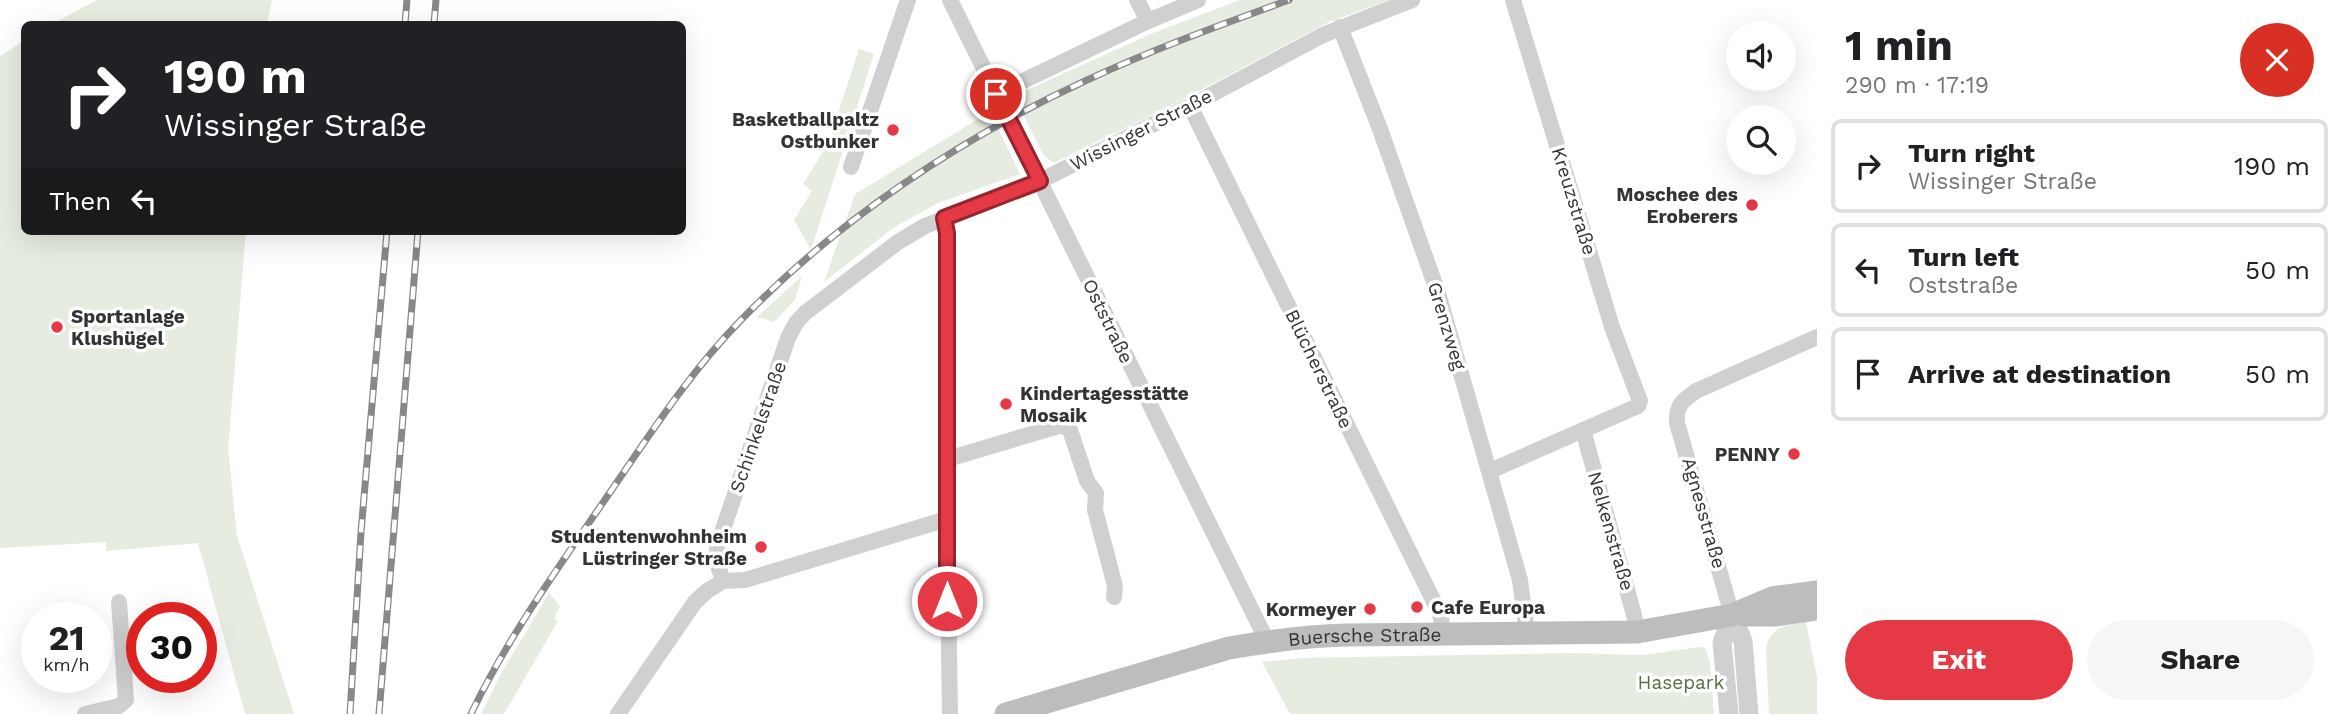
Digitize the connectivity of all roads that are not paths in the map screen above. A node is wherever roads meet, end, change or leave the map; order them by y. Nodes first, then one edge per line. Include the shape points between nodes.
1 (908, 0) edge
2 (950, 0) edge
3 (1137, 0) edge
4 (1198, 0) edge
5 (1412, 0) edge
6 (1513, 0) edge
7 (1148, 21) junction
8 (1340, 27) junction
9 (996, 94) junction
10 (1190, 106) junction
11 (851, 167) dead end
12 (1040, 181) junction
13 (944, 218) junction
14 (805, 313) joint
15 (1817, 337) edge
16 (1583, 430) junction
17 (948, 459) junction
18 (1490, 471) junction
19 (947, 519) junction
20 (723, 581) junction
21 (1817, 592) edge
22 (1114, 597) dead end
23 (119, 601) dead end
24 (1817, 609) edge
25 (1732, 615) junction
26 (1637, 632) junction
27 (1444, 633) junction
28 (1527, 633) junction
29 (1267, 641) junction
30 (85, 714) edge
31 (618, 714) edge
32 (950, 714) edge
33 (1006, 714) edge
34 (1729, 714) edge
35 (1749, 714) edge

1 - 11 street
2 - 9 street, Oststraße
3 - 7 street
4 - 7 street
5 - 8 street, Wissinger Straße
6 - 16 street, Kreuzstraße via 1612,327 1640,401 1638,406
7 - 9 street
8 - 10 street, Wissinger Straße
8 - 18 street, Grenzweg via 1429,267
9 - 12 street, Oststraße
10 - 12 street, Wissinger Straße
10 - 27 street, Blücherstraße via 1440,614
12 - 13 street, Wissinger Straße
12 - 29 street, Oststraße
13 - 14 street, Wissinger Straße via 898,242
13 - 17 street
14 - 20 street, Schinkelstraße via 788,338 716,547
15 - 25 street, Agnesstraße via 1696,391 1677,411
16 - 18 street
16 - 26 street, Nelkenstraße
17 - 19 street
17 - 22 street via 1062,425 1070,430 1087,481 1096,493 1095,510
18 - 28 street, Grenzweg via 1520,580
19 - 20 street via 746,580
19 - 32 street
20 - 31 street via 695,602
21 - 25 main road via 1772,598
23 - 30 street via 126,700
24 - 25 main road
25 - 26 main road, Buersche Straße
25 - 34 street via 1722,643
25 - 35 street via 1743,641
26 - 28 main road, Buersche Straße
27 - 28 main road, Buersche Straße
27 - 29 main road, Buersche Straße
29 - 33 main road, Buersche Straße

